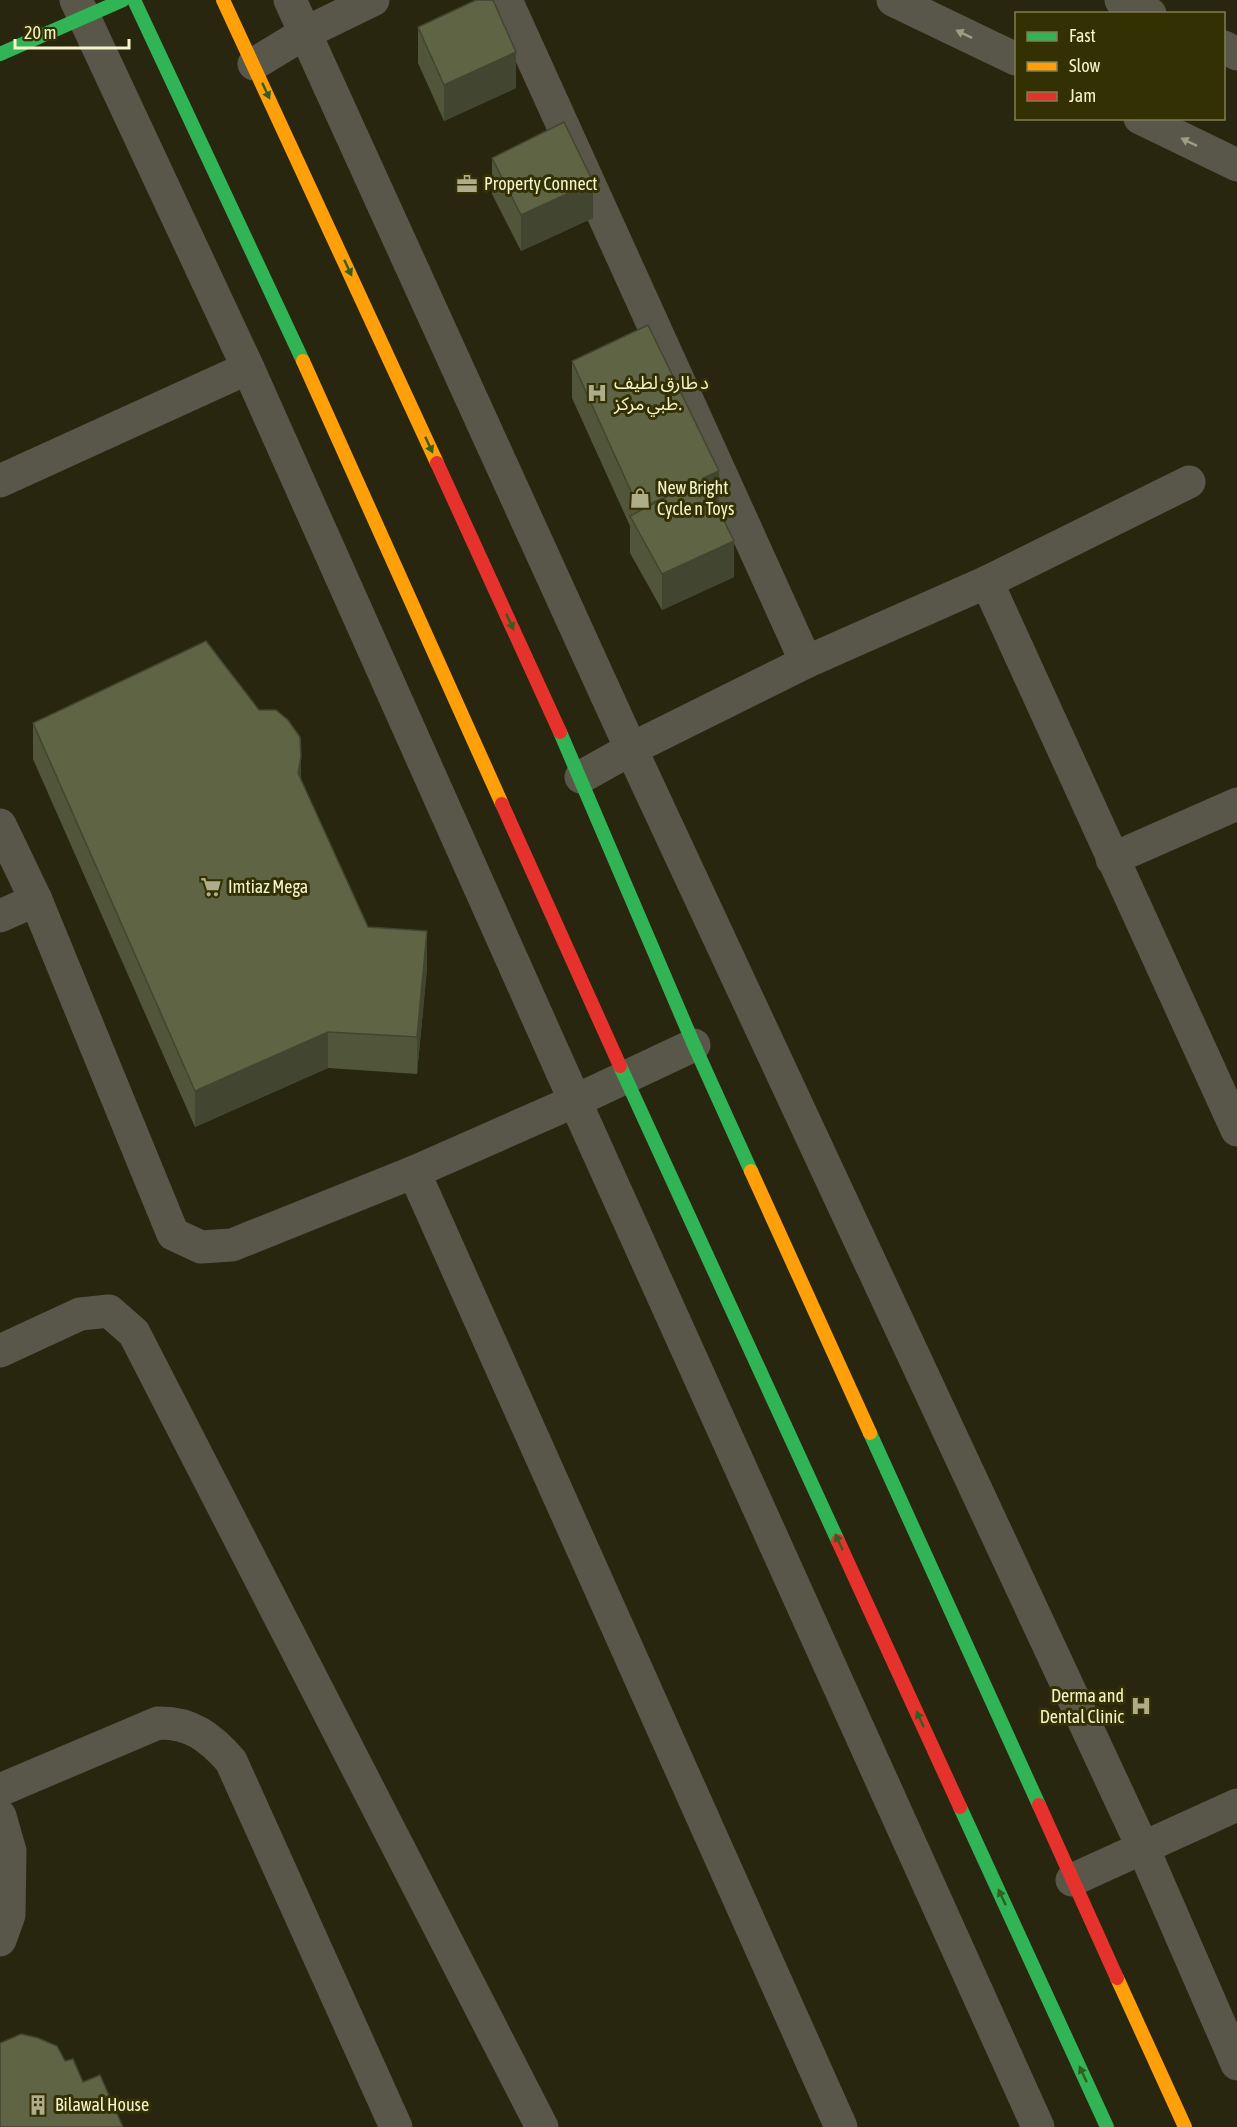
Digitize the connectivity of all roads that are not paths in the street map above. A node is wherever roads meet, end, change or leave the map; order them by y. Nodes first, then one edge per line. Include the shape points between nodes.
1 (123, 0) edge
2 (134, 0) edge
3 (223, 0) edge
4 (290, 0) edge
5 (374, 0) edge
6 (506, 0) edge
7 (893, 0) edge
8 (1121, 0) edge
9 (80, 9) edge
10 (1146, 12) edge
11 (305, 33) junction
12 (0, 54) edge
13 (1015, 58) edge
14 (254, 64) junction
15 (1144, 120) edge
16 (1237, 165) edge
17 (248, 368) junction
18 (0, 481) edge
19 (1189, 482) dead end
20 (987, 582) junction
21 (807, 662) junction
22 (631, 749) junction
23 (581, 777) junction
24 (1237, 804) edge
25 (0, 825) edge
26 (1112, 859) junction
27 (36, 900) junction
28 (0, 916) edge
29 (694, 1045) junction
30 (625, 1078) junction
31 (575, 1101) junction
32 (1237, 1130) edge
33 (414, 1172) junction
34 (0, 1352) edge
35 (0, 1790) edge
36 (1237, 1805) edge
37 (0, 1816) edge
38 (1143, 1848) junction
39 (1072, 1880) junction
40 (0, 1940) edge
41 (1237, 2064) edge
42 (396, 2127) edge
43 (542, 2127) edge
44 (841, 2127) edge
45 (1038, 2127) edge
46 (1107, 2127) edge
47 (1185, 2127) edge

1 - 9 street
2 - 30 street via 297,346
3 - 14 street
4 - 11 street
5 - 11 street
6 - 21 street
13 -> 7 street
8 - 10 street
9 - 12 street
9 - 17 street
11 - 14 street
11 - 22 street
14 -> 23 street
16 -> 15 street
17 - 18 street
17 - 31 street
19 - 20 street
20 - 21 street
20 - 26 street
21 - 22 street
22 - 23 street
22 - 38 street
23 - 29 street
24 - 26 street
25 - 27 street
26 - 32 street
27 - 28 street
27 - 33 street via 173,1234 201,1247 232,1245
29 - 30 street
29 - 39 street
30 - 31 street
46 -> 30 street
31 - 33 street
31 - 45 street
33 - 44 street
34 - 43 street via 80,1314 110,1311 134,1334
35 - 42 street via 158,1723 176,1722 213,1741 231,1761
36 - 38 street
37 - 40 street via 10,1851 9,1915
38 - 39 street
38 - 41 street
39 - 47 street

